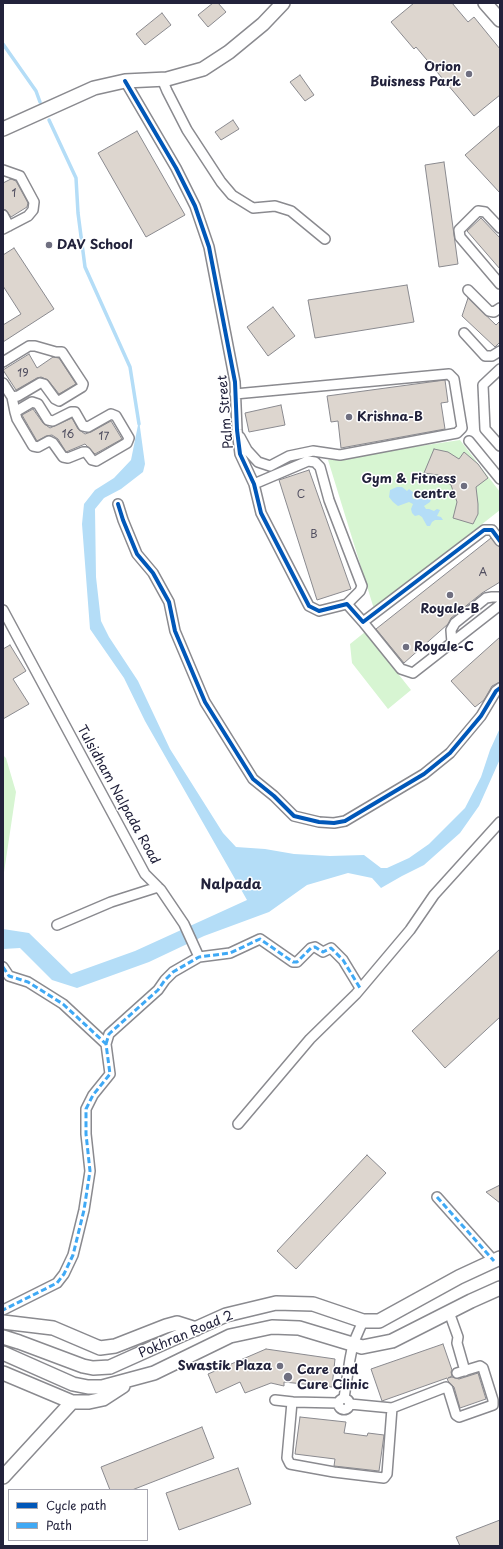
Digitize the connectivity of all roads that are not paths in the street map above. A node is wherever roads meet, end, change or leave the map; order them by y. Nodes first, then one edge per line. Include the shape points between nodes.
1 (283, 3) edge
2 (485, 3) edge
3 (500, 20) edge
4 (162, 79) junction
5 (124, 81) junction
6 (3, 130) edge
7 (3, 170) edge
8 (3, 215) edge
9 (6, 228) edge
10 (500, 228) edge
11 (324, 240) dead end
12 (500, 284) edge
13 (468, 290) dead end
14 (500, 308) edge
15 (464, 333) dead end
16 (500, 351) edge
17 (3, 362) edge
18 (500, 369) edge
19 (3, 383) edge
20 (235, 394) junction
21 (12, 397) junction
22 (15, 412) junction
23 (237, 430) junction
24 (468, 441) dead end
25 (500, 446) edge
26 (500, 479) edge
27 (254, 484) junction
28 (118, 504) dead end
29 (500, 541) edge
30 (500, 598) edge
31 (347, 604) junction
32 (500, 605) edge
33 (3, 610) edge
34 (363, 622) junction
35 (452, 643) junction
36 (500, 688) edge
37 (500, 822) edge
38 (158, 887) junction
39 (57, 924) dead end
40 (199, 957) junction
41 (3, 967) edge
42 (360, 988) junction
43 (106, 1044) junction
44 (238, 1124) dead end
45 (437, 1197) dead end
46 (497, 1260) edge
47 (500, 1288) edge
48 (3, 1310) edge
49 (449, 1312) junction
50 (363, 1321) junction
51 (3, 1322) edge
52 (196, 1329) junction
53 (3, 1337) edge
54 (174, 1339) junction
55 (353, 1344) junction
56 (3, 1353) edge
57 (183, 1359) junction
58 (3, 1373) edge
59 (131, 1380) junction
60 (66, 1400) junction
61 (274, 1400) dead end
62 (292, 1402) junction
63 (344, 1402) junction
64 (392, 1408) junction
65 (3, 1477) edge

1 - 4 main road via 263,24 229,52 203,68
2 - 3 main road
4 - 5 main road
4 - 11 street via 187,130 232,196 253,208 275,206 291,211
5 - 6 main road via 94,88
5 - 20 street, Palm Street via 176,168 195,206 209,247 235,382
7 - 9 street via 20,176 34,202 33,210 28,216
8 - 9 street
10 - 12 street via 485,212 478,211 459,230 460,237
13 - 14 street via 489,311 494,312
15 - 16 street via 485,356 492,356
17 - 21 street via 29,346 62,352 83,384 59,401 54,399 44,384 40,383
18 - 25 street via 483,385 485,429
19 - 21 street
20 - 23 street, Palm Street
20 - 23 street via 449,374 454,379 462,428 457,433 340,455 313,451 289,456 270,466 258,462 247,450
21 - 22 street
22 - 22 street via 16,419 33,446 53,442 63,456 68,458 86,452 96,462 127,443 129,438 116,416 112,414 88,427 83,426 75,412 53,421 48,420 38,404 32,402
23 - 27 street, Palm Street via 240,454
24 - 26 street
27 - 31 street, Palm Street via 261,513 309,606 320,611
27 - 31 street via 308,462 315,462 320,467 328,500 362,586
28 - 36 street via 137,554 154,573 169,602 175,631 205,702 253,779 294,816 320,822 334,823 345,820 424,774 450,753 481,716
29 - 34 street via 492,530 484,530
30 - 35 street via 486,598 455,623
31 - 34 street
32 - 35 street
33 - 38 street, Tulsidham Nalpada Road via 145,874
34 - 35 street via 402,669 413,673
37 - 42 street via 434,895 410,930
38 - 39 street via 111,902
38 - 40 street, Tulsidham Nalpada Road via 184,924
40 - 42 street via 230,953 260,939 292,962 297,962 311,948 315,947 323,952 332,948 343,960
40 - 43 street via 173,972 158,990 109,1034
41 - 43 street via 9,976 28,982 63,1004
42 - 44 street via 310,1039
43 - 48 street via 110,1074 93,1095 86,1110 90,1172 73,1255 57,1283
45 - 46 street
46 - 50 main road, Pokhran Road 2 via 459,1277 380,1321
47 - 49 main road, Pokhran Road 2
49 - 55 main road, Pokhran Road 2 via 392,1341 362,1347
49 - 64 street via 458,1337 461,1372 480,1366 483,1368 493,1405 459,1417 446,1387
50 - 52 main road, Pokhran Road 2 via 313,1304 276,1303 226,1315
50 - 55 street
51 - 52 main road via 53,1328 100,1348 115,1346 177,1323
52 - 54 main road, Pokhran Road 2
53 - 54 main road, Pokhran Road 2 via 94,1368 110,1367
54 - 57 main road
55 - 57 main road, Pokhran Road 2 via 299,1328 272,1327 230,1336
55 - 63 street
56 - 59 main road, Pokhran Road 2 via 73,1384 102,1387
57 - 59 main road, Pokhran Road 2 via 154,1373
58 - 60 main road
59 - 60 main road via 103,1399 89,1402
60 - 65 main road
61 - 62 street
62 - 63 street
62 - 64 street via 287,1458 290,1464 384,1478 387,1474
63 - 64 street

